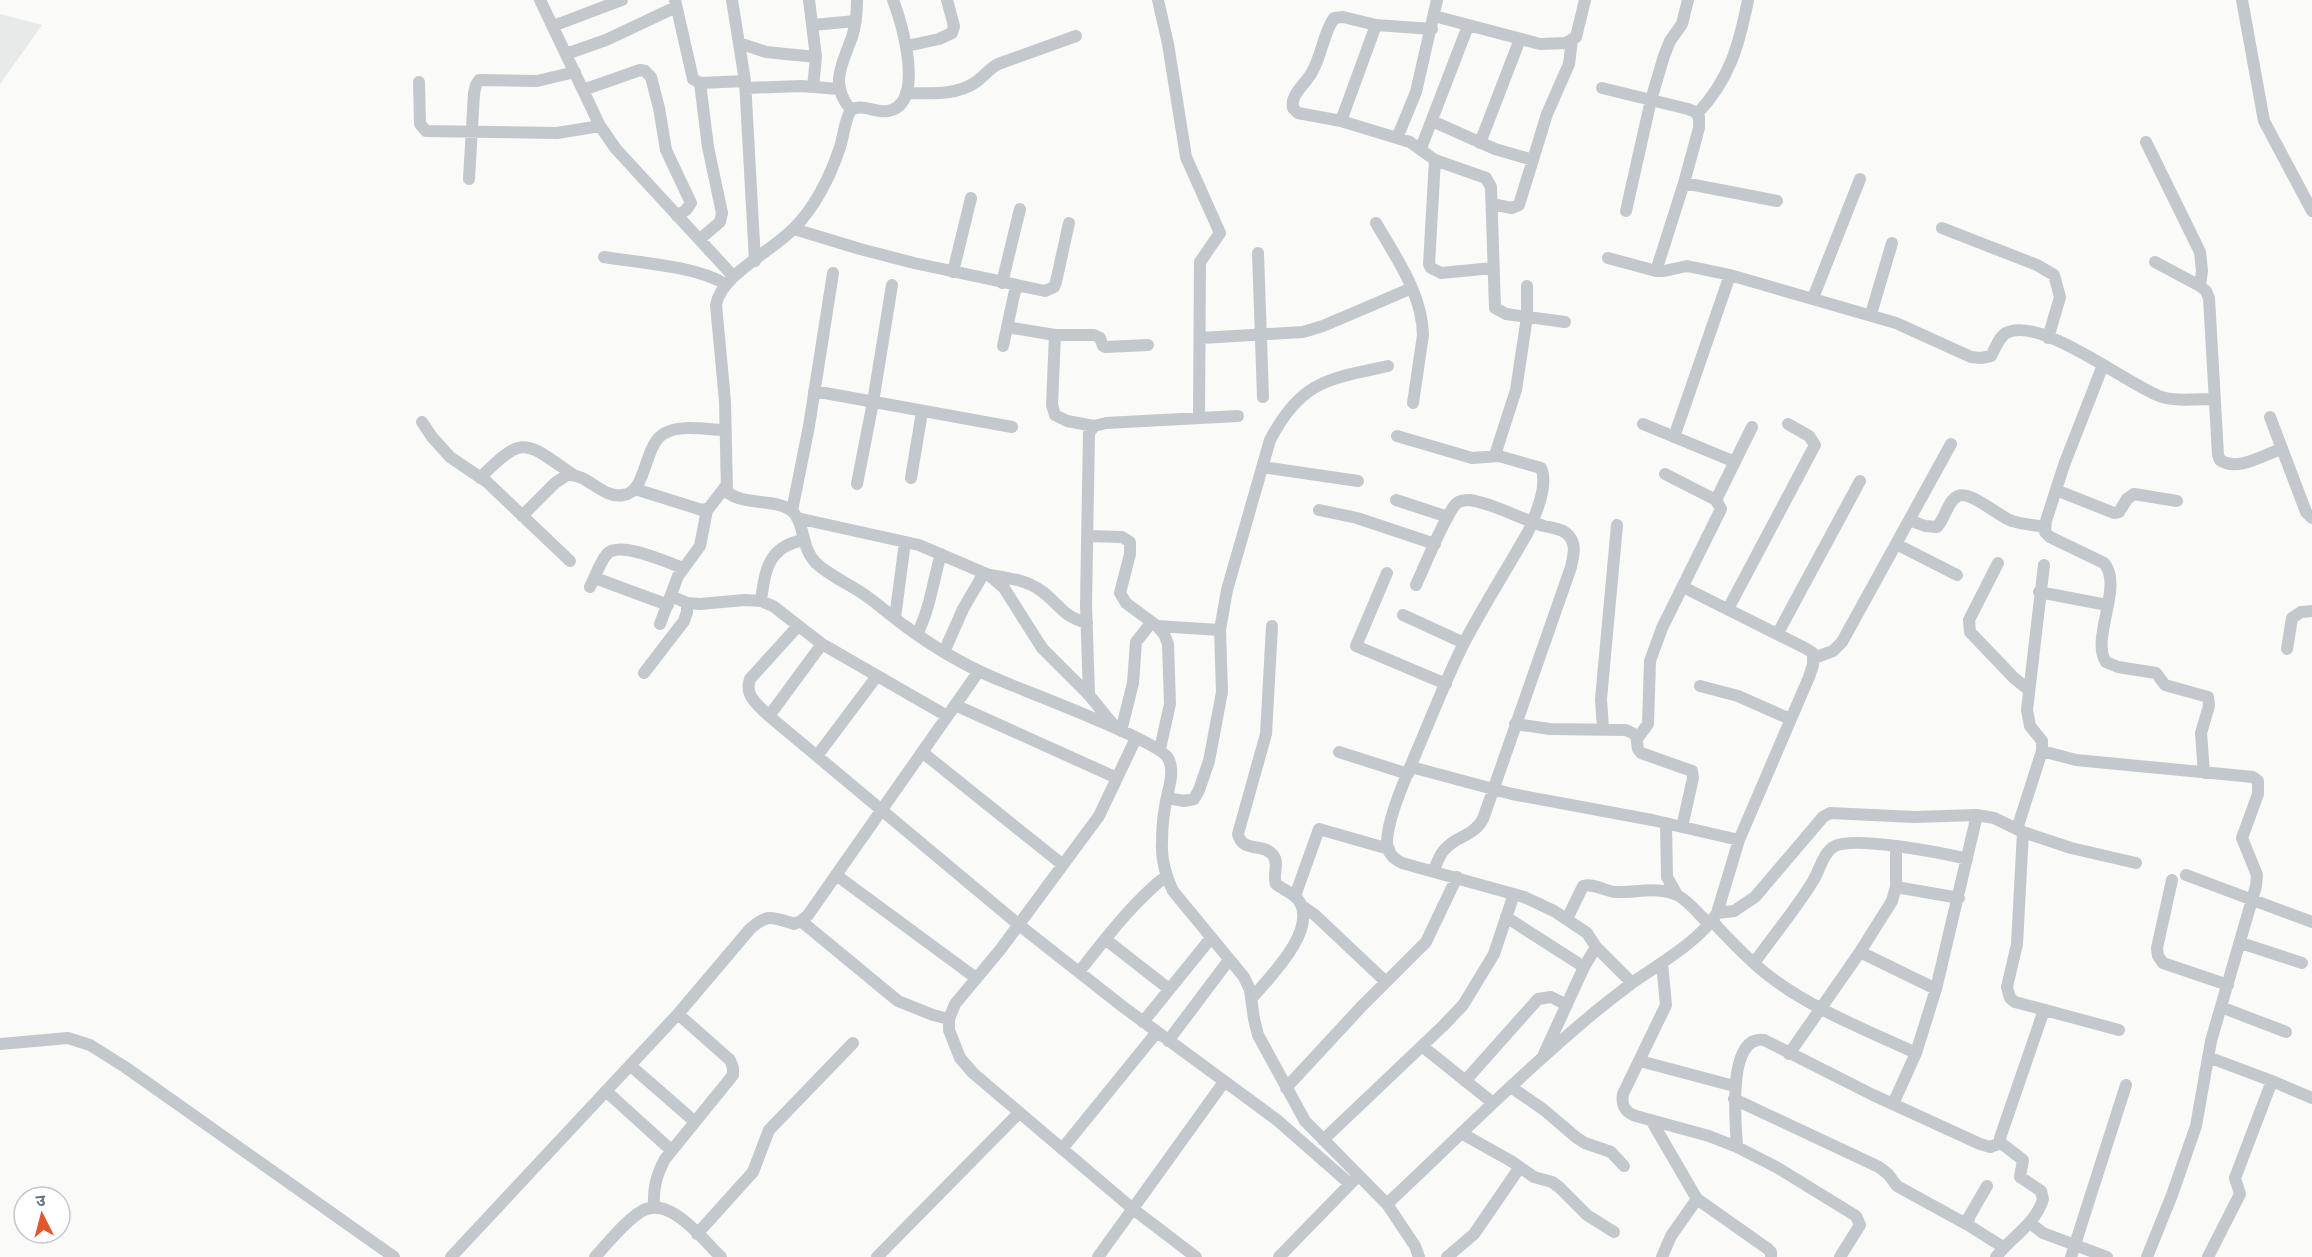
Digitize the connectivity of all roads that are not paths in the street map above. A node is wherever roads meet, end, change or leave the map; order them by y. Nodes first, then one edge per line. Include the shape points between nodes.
1 (540, 0) edge
2 (622, 0) edge
3 (732, 0) edge
4 (809, 0) edge
5 (857, 0) edge
6 (893, 0) edge
7 (947, 0) edge
8 (1158, 0) edge
9 (1437, 0) edge
10 (1585, 0) edge
11 (1688, 0) edge
12 (1748, 0) edge
13 (2242, 0) edge
14 (675, 3) edge
15 (856, 21) junction
16 (1433, 22) junction
17 (812, 25) junction
18 (1376, 25) junction
19 (552, 26) junction
20 (1468, 26) junction
21 (1076, 36) dead end
22 (1520, 39) junction
23 (1572, 40) junction
24 (740, 43) junction
25 (907, 46) junction
26 (566, 54) junction
27 (816, 57) junction
28 (575, 72) junction
29 (419, 82) dead end
30 (700, 83) junction
31 (746, 85) junction
32 (813, 87) junction
33 (1602, 88) dead end
34 (839, 89) junction
35 (583, 90) junction
36 (906, 93) junction
37 (1651, 100) junction
38 (851, 110) junction
39 (1698, 114) junction
40 (1341, 121) junction
41 (1432, 121) junction
42 (600, 126) junction
43 (473, 132) junction
44 (1397, 138) junction
45 (2146, 142) dead end
46 (1480, 143) junction
47 (1420, 148) junction
48 (1435, 160) junction
49 (1533, 160) junction
50 (469, 179) dead end
51 (1860, 179) dead end
52 (1684, 183) junction
53 (970, 198) dead end
54 (1778, 201) dead end
55 (1492, 204) junction
56 (1020, 209) dead end
57 (1626, 211) dead end
58 (2312, 211) edge
59 (677, 216) junction
60 (1069, 223) dead end
61 (1376, 223) dead end
62 (1942, 228) dead end
63 (794, 229) junction
64 (700, 239) junction
65 (1892, 243) dead end
66 (1258, 253) dead end
67 (604, 257) dead end
68 (1608, 258) dead end
69 (755, 261) junction
70 (2155, 262) dead end
71 (1493, 268) junction
72 (1656, 271) junction
73 (953, 272) junction
74 (833, 273) dead end
75 (1730, 275) junction
76 (729, 280) junction
77 (1002, 284) junction
78 (892, 285) dead end
79 (1016, 286) junction
80 (1527, 286) dead end
81 (2200, 286) junction
82 (1412, 288) junction
83 (1813, 298) junction
84 (1871, 315) junction
85 (1527, 317) junction
86 (1565, 322) dead end
87 (1007, 327) junction
88 (1055, 335) junction
89 (1262, 336) junction
90 (1201, 338) junction
91 (2048, 338) junction
92 (1148, 345) dead end
93 (1004, 346) dead end
94 (2103, 365) junction
95 (1388, 366) dead end
96 (814, 391) junction
97 (1263, 397) dead end
98 (2214, 399) junction
99 (873, 402) junction
100 (1413, 404) dead end
101 (922, 412) junction
102 (1238, 416) dead end
103 (2270, 417) dead end
104 (1198, 418) junction
105 (422, 422) dead end
106 (1643, 424) dead end
107 (1788, 424) dead end
108 (1094, 426) junction
109 (1012, 427) dead end
110 (1752, 427) dead end
111 (725, 430) junction
112 (1397, 436) dead end
113 (1674, 437) junction
114 (1951, 444) dead end
115 (2281, 449) junction
116 (1495, 455) junction
117 (1735, 462) junction
118 (1262, 467) junction
119 (572, 474) junction
120 (1665, 474) dead end
121 (480, 477) junction
122 (911, 477) dead end
123 (1358, 481) dead end
124 (1860, 481) dead end
125 (856, 484) dead end
126 (726, 486) junction
127 (635, 489) junction
128 (2056, 490) junction
129 (1396, 500) dead end
130 (1716, 500) junction
131 (2177, 501) dead end
132 (706, 510) junction
133 (1319, 510) dead end
134 (795, 515) junction
135 (522, 516) junction
136 (1448, 517) junction
137 (2312, 518) edge
138 (1909, 519) junction
139 (1532, 522) junction
140 (1617, 525) dead end
141 (2045, 527) junction
142 (1088, 536) junction
143 (802, 540) junction
144 (905, 542) junction
145 (1435, 544) junction
146 (1896, 544) junction
147 (941, 554) junction
148 (570, 561) dead end
149 (1998, 563) dead end
150 (2044, 565) dead end
151 (683, 568) junction
152 (1387, 573) dead end
153 (986, 574) junction
154 (1957, 575) dead end
155 (1416, 585) dead end
156 (1683, 587) junction
157 (2039, 592) junction
158 (670, 601) junction
159 (761, 601) junction
160 (687, 603) junction
161 (2107, 605) junction
162 (1728, 609) junction
163 (2312, 611) edge
164 (1403, 615) dead end
165 (895, 618) junction
166 (1087, 623) junction
167 (660, 624) dead end
168 (1154, 625) junction
169 (798, 626) junction
170 (1272, 626) dead end
171 (1220, 630) junction
172 (1778, 633) junction
173 (917, 634) junction
174 (1464, 643) junction
175 (822, 644) junction
176 (2287, 649) dead end
177 (944, 652) junction
178 (1814, 658) junction
179 (979, 671) junction
180 (644, 673) dead end
181 (877, 676) junction
182 (1446, 684) junction
183 (1700, 686) dead end
184 (2029, 690) junction
185 (1089, 695) junction
186 (955, 705) junction
187 (769, 716) junction
188 (947, 716) junction
189 (1790, 718) junction
190 (1515, 724) junction
191 (1603, 729) junction
192 (1119, 730) junction
193 (1136, 738) junction
194 (1637, 739) junction
195 (1160, 748) junction
196 (2042, 750) junction
197 (922, 752) junction
198 (1339, 752) dead end
199 (817, 756) junction
200 (1409, 770) junction
201 (2204, 773) junction
202 (1117, 778) junction
203 (1493, 789) junction
204 (1167, 798) junction
205 (882, 810) junction
206 (1977, 815) junction
207 (1666, 823) junction
208 (1682, 827) junction
209 (2020, 831) junction
210 (1739, 840) junction
211 (1896, 846) junction
212 (1389, 849) junction
213 (1967, 859) junction
214 (2136, 863) dead end
215 (1063, 865) junction
216 (1434, 870) junction
217 (836, 875) junction
218 (2186, 875) dead end
219 (1166, 876) junction
220 (1457, 877) junction
221 (2172, 880) dead end
222 (1896, 887) junction
223 (1514, 894) junction
224 (1677, 895) junction
225 (1959, 898) junction
226 (2253, 899) junction
227 (1298, 901) junction
228 (1506, 917) junction
229 (1567, 919) junction
230 (1713, 920) junction
231 (801, 921) junction
232 (2312, 922) edge
233 (1019, 925) junction
234 (1211, 938) junction
235 (1105, 939) junction
236 (2241, 943) junction
237 (1596, 948) junction
238 (1860, 952) junction
239 (1229, 960) junction
240 (1662, 963) junction
241 (1754, 963) junction
242 (2302, 963) dead end
243 (1584, 968) junction
244 (1079, 972) junction
245 (976, 978) junction
246 (1386, 982) junction
247 (1632, 983) junction
248 (2228, 985) junction
249 (1169, 989) junction
250 (1936, 989) junction
251 (1252, 998) junction
252 (1568, 1005) junction
253 (2221, 1007) junction
254 (1822, 1008) junction
255 (2044, 1010) junction
256 (678, 1014) junction
257 (949, 1019) junction
258 (1143, 1022) junction
259 (2119, 1030) dead end
260 (1157, 1032) junction
261 (2286, 1032) dead end
262 (1168, 1041) junction
263 (853, 1043) dead end
264 (0, 1044) edge
265 (1422, 1046) junction
266 (1916, 1053) junction
267 (1790, 1054) junction
268 (2208, 1057) junction
269 (1640, 1061) junction
270 (1539, 1063) junction
271 (631, 1066) junction
272 (1466, 1081) junction
273 (2272, 1081) junction
274 (1224, 1082) junction
275 (2126, 1085) dead end
276 (1511, 1087) junction
277 (1286, 1088) junction
278 (607, 1092) junction
279 (1734, 1092) junction
280 (2312, 1098) edge
281 (1493, 1103) junction
282 (1893, 1104) junction
283 (1019, 1113) junction
284 (1651, 1120) junction
285 (694, 1121) junction
286 (1461, 1133) junction
287 (1323, 1140) junction
288 (2001, 1143) junction
289 (1737, 1147) junction
290 (1062, 1149) junction
291 (671, 1150) junction
292 (1624, 1166) dead end
293 (1520, 1167) junction
294 (1355, 1180) junction
295 (1987, 1186) dead end
296 (1697, 1199) junction
297 (1387, 1204) junction
298 (654, 1207) junction
299 (1133, 1209) junction
300 (2030, 1223) junction
301 (1968, 1225) junction
302 (1614, 1232) dead end
303 (697, 1234) junction
304 (2073, 1251) edge
305 (1999, 1252) edge
306 (601, 1255) edge
307 (394, 1257) edge
308 (451, 1257) edge
309 (721, 1257) edge
310 (877, 1257) edge
311 (1098, 1257) edge
312 (1196, 1257) edge
313 (1279, 1257) edge
314 (1419, 1257) edge
315 (1447, 1257) edge
316 (1662, 1257) edge
317 (1771, 1257) edge
318 (1840, 1257) edge
319 (2107, 1257) edge
320 (2147, 1257) edge
321 (2208, 1257) edge

1 - 19 street
2 - 19 street
3 - 24 street
4 - 17 street
5 - 15 street
6 - 25 street
7 - 25 street via 954,26 952,33
8 - 90 street via 1186,157 1220,233 1200,262
9 - 16 street
10 - 23 street
11 - 37 street via 1679,30 1667,48
12 - 39 street via 1742,33 1725,78
13 - 58 street via 2264,121
14 - 26 street via 606,40
14 - 30 street via 691,75
15 - 17 street
15 - 34 street via 840,69
16 - 18 street
16 - 20 street
16 - 44 street via 1416,92
17 - 27 street
18 - 40 street
18 - 40 street via 1334,18 1311,74 1292,103 1298,112
19 - 26 street
20 - 22 street
20 - 41 street
21 - 36 street via 998,64 958,91
22 - 23 street via 1540,44
22 - 46 street
23 - 49 street via 1569,64 1546,114
24 - 27 street via 766,52
24 - 31 street
25 - 36 street
26 - 28 street
27 - 32 street
28 - 35 street
28 - 43 street via 537,81 479,80 474,93
29 - 43 street via 422,129
30 - 31 street
30 - 64 street via 706,137 722,213 720,222
31 - 32 street
31 - 69 street
32 - 34 street
33 - 37 street
34 - 38 street
35 - 42 street
35 - 59 street via 633,72 645,71 651,77 666,150 691,203
36 - 38 street via 901,104 888,111 861,107
37 - 39 street
37 - 57 street
38 - 63 street via 828,176
39 - 52 street via 1699,128
40 - 44 street
41 - 46 street
41 - 47 street
42 - 43 street via 557,133
42 - 59 street
43 - 50 street
44 - 47 street
45 - 81 street via 2200,252
46 - 49 street
47 - 48 street
48 - 55 street via 1486,178
48 - 71 street via 1431,268 1442,273
49 - 55 street via 1520,205 1512,208
51 - 83 street
52 - 54 street
52 - 72 street
53 - 73 street
55 - 71 street
56 - 77 street
59 - 64 street
60 - 79 street via 1054,287 1041,291
61 - 82 street
62 - 91 street via 2054,275 2060,297
63 - 69 street
63 - 73 street
64 - 76 street
65 - 84 street
66 - 89 street
67 - 76 street
68 - 72 street
69 - 76 street
70 - 81 street
71 - 85 street via 1495,308
72 - 75 street via 1687,266
73 - 77 street
74 - 96 street
75 - 83 street
75 - 113 street
76 - 111 street via 720,290 716,305
77 - 79 street
78 - 99 street
79 - 87 street
80 - 85 street
81 - 98 street via 2209,298
82 - 89 street via 1323,326 1295,334
82 - 100 street via 1423,335
83 - 84 street
84 - 91 street via 1911,328 1971,357 1991,356 2003,335 2011,331
85 - 86 street
85 - 116 street via 1516,390
87 - 88 street
87 - 93 street
88 - 92 street via 1094,335 1106,348
88 - 108 street via 1055,415
89 - 90 street
89 - 97 street
90 - 104 street
91 - 94 street
94 - 98 street via 2163,398
94 - 128 street
95 - 118 street via 1339,376 1311,389 1281,418
96 - 99 street
96 - 134 street
98 - 115 street via 2220,460 2238,465
99 - 101 street
99 - 125 street
101 - 109 street
101 - 122 street
102 - 104 street
103 - 115 street
104 - 108 street
105 - 121 street via 450,457
106 - 113 street
107 - 162 street via 1809,436 1815,445
108 - 142 street via 1088,442
110 - 117 street
111 - 126 street
111 - 127 street via 683,429 664,433 653,446
112 - 116 street via 1473,458
113 - 117 street
114 - 138 street
115 - 137 street via 2306,512
116 - 139 street via 1541,468 1543,486
117 - 130 street
118 - 123 street
118 - 171 street via 1227,590
119 - 121 street via 526,446 508,450
119 - 127 street via 613,495 622,496
119 - 135 street via 561,478
120 - 130 street
121 - 135 street
124 - 172 street
126 - 132 street
126 - 134 street via 732,496 780,506
127 - 132 street
128 - 131 street via 2114,513 2134,494
128 - 141 street
129 - 136 street
130 - 156 street via 1720,512
132 - 151 street via 700,546
133 - 145 street via 1358,518
134 - 143 street
134 - 144 street
135 - 148 street
136 - 139 street via 1455,504 1469,500
136 - 145 street
138 - 141 street via 1937,527 1953,500 1964,495 2011,520
138 - 146 street
139 - 174 street
139 - 190 street via 1568,534 1574,549 1557,610
140 - 191 street via 1601,699
141 - 161 street via 2050,537 2096,558 2108,568
142 - 166 street
142 - 168 street via 1122,537 1130,542 1119,593
143 - 159 street via 785,545 770,561
143 - 165 street via 814,562
144 - 147 street
144 - 165 street
145 - 155 street
146 - 154 street
146 - 178 street via 1842,642 1833,651
147 - 153 street
147 - 173 street via 928,609
149 - 184 street via 1969,620 1970,632
150 - 157 street
151 - 158 street
151 - 158 street via 633,551 616,550 607,555 592,583
152 - 182 street via 1356,646
153 - 166 street via 1034,586 1068,616
153 - 177 street via 963,609
153 - 185 street via 1004,588 1042,648
156 - 162 street
156 - 194 street via 1650,661 1648,724
157 - 161 street
157 - 184 street
158 - 160 street
158 - 167 street
159 - 160 street
159 - 169 street
160 - 180 street via 684,621
161 - 201 street via 2101,649 2106,662 2156,674 2165,685 2208,697 2201,733
162 - 172 street
163 - 176 street via 2292,618
164 - 174 street
165 - 173 street
166 - 185 street
168 - 171 street
168 - 192 street via 1136,642 1133,683
168 - 195 street via 1168,644 1170,704
169 - 175 street
169 - 187 street via 750,679 748,693
170 - 227 street via 1266,734 1238,834 1246,846 1272,854 1276,884
171 - 204 street via 1222,692 1209,762 1194,799
172 - 178 street via 1813,653
173 - 177 street
174 - 182 street
175 - 181 street
175 - 187 street
177 - 179 street
178 - 189 street
179 - 186 street
179 - 192 street
181 - 188 street
181 - 199 street
182 - 200 street
183 - 189 street via 1738,696
184 - 196 street via 2028,717 2033,732 2042,741
185 - 192 street
186 - 188 street
186 - 202 street
187 - 199 street
188 - 197 street
189 - 210 street
190 - 191 street via 1550,729
190 - 203 street
191 - 194 street via 1626,730
192 - 193 street
193 - 195 street
193 - 202 street
194 - 208 street via 1641,753 1692,771
195 - 204 street via 1172,767
196 - 201 street via 2076,760
196 - 209 street
197 - 205 street
197 - 215 street
198 - 200 street
199 - 205 street
200 - 203 street
200 - 212 street via 1389,833
201 - 226 street via 2253,777 2258,781 2258,794 2242,838 2257,875
202 - 215 street via 1099,816
203 - 207 street
203 - 216 street via 1479,826 1443,850
204 - 219 street via 1161,844
205 - 217 street
205 - 233 street
206 - 209 street via 1994,818
206 - 213 street
206 - 230 street via 1826,815 1755,897
207 - 208 street
207 - 224 street via 1667,877
208 - 210 street
209 - 214 street
209 - 255 street via 2016,944 2007,993 2015,1002
210 - 230 street
211 - 213 street
211 - 222 street
211 - 241 street via 1852,843 1830,849 1814,880
212 - 216 street via 1395,859
212 - 227 street via 1319,828
213 - 225 street
215 - 233 street
216 - 220 street
217 - 231 street
217 - 245 street
218 - 226 street
219 - 234 street via 1173,891
219 - 235 street
220 - 223 street
220 - 246 street via 1426,942
221 - 248 street via 2158,956 2163,963
222 - 225 street
222 - 238 street via 1887,910
223 - 228 street
223 - 229 street
224 - 229 street via 1662,891 1614,892 1587,885
224 - 230 street
225 - 250 street
226 - 232 street
226 - 236 street
227 - 246 street
227 - 251 street via 1300,931 1292,951
228 - 243 street
228 - 265 street via 1494,954 1463,1005
229 - 237 street via 1587,933
230 - 240 street
230 - 241 street
231 - 256 street via 794,924 771,917 760,920
231 - 257 street via 898,1001
233 - 244 street
233 - 245 street
234 - 239 street
234 - 249 street
235 - 244 street
235 - 249 street
236 - 242 street
236 - 248 street
237 - 243 street
237 - 247 street
238 - 250 street
238 - 254 street
239 - 251 street via 1244,977
239 - 262 street
240 - 247 street
240 - 269 street via 1666,1005
241 - 254 street via 1783,986
243 - 252 street
244 - 258 street
245 - 257 street via 955,1004
246 - 277 street
247 - 270 street
248 - 253 street
249 - 258 street
250 - 266 street
251 - 277 street via 1258,1035
252 - 270 street
252 - 272 street via 1551,997 1538,999
253 - 261 street
253 - 268 street
254 - 266 street
254 - 267 street
255 - 259 street
255 - 288 street via 2000,1134
256 - 271 street
256 - 285 street via 722,1052 733,1068 728,1083
257 - 283 street via 960,1058
258 - 260 street
260 - 262 street
260 - 290 street
262 - 274 street
263 - 303 street via 773,1125 753,1172
264 - 307 street via 68,1038 90,1045
265 - 272 street
265 - 287 street
266 - 282 street
267 - 279 street via 1764,1040 1750,1042 1742,1057
267 - 282 street
268 - 273 street
268 - 320 street via 2196,1126
269 - 279 street
269 - 284 street via 1622,1102 1628,1113
270 - 276 street
271 - 278 street
271 - 285 street
272 - 281 street
273 - 280 street
273 - 321 street via 2235,1178 2240,1194
274 - 294 street
274 - 299 street
275 - 304 street
276 - 281 street
276 - 292 street via 1577,1138 1611,1152
277 - 287 street via 1305,1121
278 - 291 street
278 - 308 street
279 - 289 street
279 - 301 street via 1879,1167 1897,1186
281 - 286 street
282 - 288 street via 1980,1144 1989,1147
283 - 290 street
283 - 310 street
284 - 289 street
284 - 296 street
285 - 291 street
286 - 293 street
286 - 297 street
287 - 294 street
288 - 300 street via 2023,1160 2022,1180 2043,1194
289 - 318 street via 1856,1216 1860,1225
290 - 299 street
291 - 298 street via 657,1173
293 - 302 street via 1533,1177 1552,1182 1587,1215
293 - 315 street via 1474,1234
294 - 297 street
294 - 313 street
295 - 301 street
296 - 316 street via 1671,1236
296 - 317 street via 1768,1249
297 - 314 street
298 - 303 street via 669,1210
298 - 306 street via 642,1211
299 - 311 street
299 - 312 street
300 - 304 street
300 - 305 street
301 - 305 street
303 - 309 street
304 - 319 street

